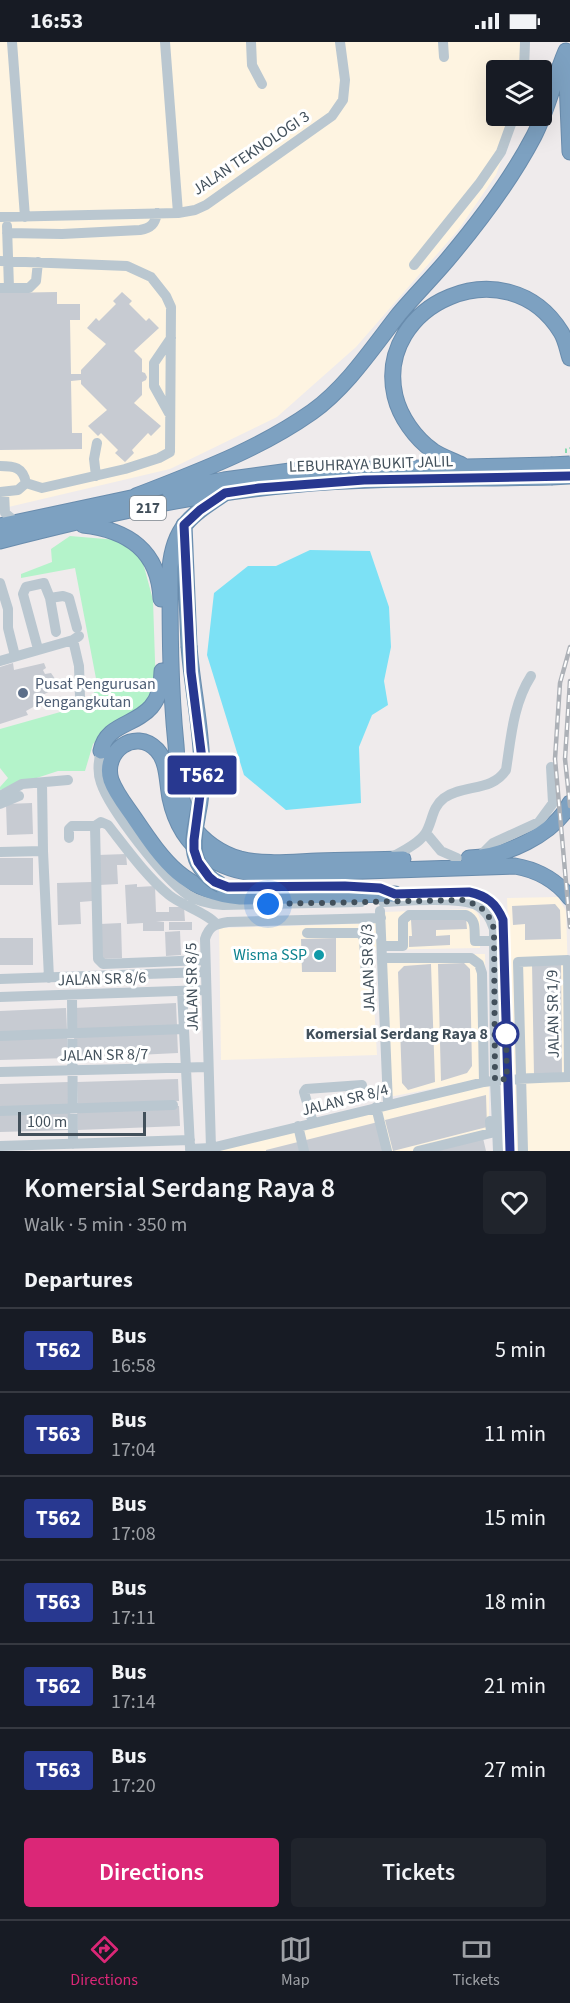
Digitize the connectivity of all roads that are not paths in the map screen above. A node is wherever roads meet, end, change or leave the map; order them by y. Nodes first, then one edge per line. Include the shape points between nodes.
1 (12, 42) edge
2 (165, 42) edge
3 (250, 42) edge
4 (340, 42) edge
5 (525, 42) edge
6 (444, 43) edge
7 (565, 46) edge
8 (444, 57) dead end
9 (524, 60) edge
10 (262, 84) dead end
11 (510, 126) edge
12 (570, 152) edge
13 (157, 213) junction
14 (178, 213) junction
15 (3, 217) edge
16 (25, 217) junction
17 (7, 233) junction
18 (4, 261) edge
19 (38, 262) junction
20 (414, 265) dead end
21 (4, 288) edge
22 (171, 338) junction
23 (570, 358) edge
24 (171, 416) junction
25 (97, 443) dead end
26 (570, 464) edge
27 (0, 466) edge
28 (465, 466) junction
29 (551, 471) junction
30 (96, 476) junction
31 (570, 476) edge
32 (26, 483) junction
33 (2, 492) edge
34 (225, 493) junction
35 (136, 496) junction
36 (16, 522) junction
37 (71, 523) junction
38 (184, 525) junction
39 (2, 539) edge
40 (0, 583) edge
41 (50, 598) junction
42 (4, 625) edge
43 (56, 632) dead end
44 (76, 635) junction
45 (38, 649) junction
46 (15, 656) junction
47 (0, 661) edge
48 (531, 676) dead end
49 (80, 697) dead end
50 (102, 751) junction
51 (551, 767) dead end
52 (178, 777) junction
53 (68, 780) dead end
54 (42, 783) junction
55 (0, 796) edge
56 (19, 796) dead end
57 (570, 803) edge
58 (0, 804) edge
59 (95, 826) junction
60 (426, 832) junction
61 (69, 838) dead end
62 (42, 851) junction
63 (0, 852) edge
64 (457, 858) junction
65 (479, 858) junction
66 (387, 860) junction
67 (395, 894) junction
68 (570, 898) edge
69 (417, 901) junction
70 (380, 902) junction
71 (417, 915) junction
72 (381, 918) junction
73 (216, 924) junction
74 (307, 933) dead end
75 (494, 941) junction
76 (382, 946) junction
77 (382, 958) junction
78 (205, 960) junction
79 (206, 972) junction
80 (383, 974) junction
81 (49, 978) junction
82 (0, 979) edge
83 (519, 989) junction
84 (206, 990) junction
85 (505, 990) junction
86 (182, 991) junction
87 (72, 995) junction
88 (0, 998) edge
89 (184, 1029) junction
90 (73, 1034) junction
91 (0, 1036) edge
92 (208, 1067) junction
93 (186, 1068) junction
94 (74, 1070) junction
95 (0, 1072) edge
96 (520, 1079) junction
97 (493, 1080) junction
98 (362, 1085) dead end
99 (173, 1106) dead end
100 (382, 1106) junction
101 (73, 1108) junction
102 (0, 1111) edge
103 (313, 1123) junction
104 (298, 1126) junction
105 (73, 1144) junction
106 (0, 1146) edge
107 (115, 1147) edge
108 (190, 1147) edge
109 (211, 1148) junction
110 (304, 1151) edge
111 (387, 1151) edge
112 (418, 1151) edge
113 (498, 1151) edge
114 (510, 1151) edge
115 (523, 1151) edge

1 - 16 street
2 - 14 street
3 - 10 street via 252,65
4 - 14 street, JALAN TEKNOLOGI 3 via 345,80 343,100 332,116 206,205
5 - 9 street
6 - 8 street
7 - 12 highway
7 - 35 highway via 545,110 514,170 485,214 348,378 314,410 262,443
11 - 20 street via 498,158
13 - 14 street, JALAN TEKNOLOGI 3
13 - 16 street, JALAN TEKNOLOGI 3
13 - 17 street via 152,226 140,230
15 - 16 street, JALAN TEKNOLOGI 3
15 - 17 street
17 - 18 street
18 - 19 street
18 - 21 street
19 - 21 street via 36,281 29,288
19 - 22 street via 111,264 141,271 151,277 171,307
22 - 24 street
22 - 24 street via 154,363 154,386
23 - 28 highway via 561,332 548,317 527,300 503,290 459,292 418,319 396,355 397,402 405,420 425,443
24 - 30 street via 170,453
25 - 30 street
26 - 29 highway, LEBUHRAYA BUKIT JALIL / 217, bridge
27 - 32 street via 20,469
28 - 29 highway, LEBUHRAYA BUKIT JALIL / 217
28 - 35 highway, LEBUHRAYA BUKIT JALIL / 217 via 290,471
29 - 31 highway, LEBUHRAYA BUKIT JALIL / 217, bridge
29 - 34 highway, LEBUHRAYA BUKIT JALIL / 217 via 318,482
30 - 32 street via 42,488
32 - 33 street via 18,490
33 - 36 street via 5,513
34 - 37 highway, LEBUHRAYA BUKIT JALIL / 217
34 - 38 highway
35 - 36 highway, LEBUHRAYA BUKIT JALIL / 217
36 - 39 highway, LEBUHRAYA BUKIT JALIL / 217
37 - 39 highway, LEBUHRAYA BUKIT JALIL / 217
37 - 50 highway via 113,531 131,539 147,555 160,584 159,695 145,714 111,734
38 - 52 highway via 174,543 170,568 171,701
38 - 67 highway, bridge via 189,646 202,759 194,840 198,862 215,882 237,888 317,886 368,888
40 - 42 street via 8,609
41 - 43 street
41 - 44 street via 69,598
41 - 45 street via 44,583 26,587 23,594
42 - 46 street
44 - 45 street
44 - 49 street
45 - 46 street
46 - 47 street
48 - 60 street via 519,700 506,770 488,785 446,797 433,811
50 - 52 highway via 110,741 124,734 150,734 169,751
50 - 70 street via 100,782 118,816 159,867 188,895 223,905
51 - 65 street via 553,803 539,822 493,843
52 - 66 highway via 192,825 218,850 238,858 264,862
53 - 54 street
54 - 55 street via 22,784
54 - 62 street
56 - 58 street
57 - 65 highway via 542,833 510,850
59 - 61 street via 72,826
59 - 73 street via 102,822 108,825 169,895 212,918
59 - 78 street via 98,959 103,964
60 - 64 street via 441,851
60 - 66 street
62 - 63 street
62 - 81 street
64 - 65 highway
64 - 66 highway
67 - 68 highway via 250,897 211,892 180,874 149,840 113,785 109,770 112,757 129,742 144,742 156,750 163,760 175,817 185,837 208,857 240,871 274,874 515,866 549,878
67 - 85 street via 469,892 491,900 503,920
69 - 70 street
69 - 71 street
69 - 75 street via 463,900 477,905 490,918
70 - 72 street, JALAN SR 8/3
71 - 75 street via 466,915 474,922 475,941
71 - 76 street via 403,920 404,946
72 - 73 street, JALAN SR 8/5
72 - 76 street, JALAN SR 8/3
73 - 78 street, JALAN SR 8/5 via 205,939
74 - 80 street via 360,933 364,938 366,977
75 - 97 street
76 - 77 street, JALAN SR 8/3
77 - 80 street, JALAN SR 8/3
77 - 97 street via 471,958 479,964
78 - 79 street, JALAN SR 8/5
79 - 81 street
79 - 84 street, JALAN SR 8/5
80 - 100 street, JALAN SR 8/3
81 - 82 street
83 - 85 street
83 - 96 street, JALAN SR 1/9
83 - 96 street, JALAN SR 1/9 via 518,962 568,960 569,1077
84 - 86 street, JALAN SR 8/6
84 - 92 street, JALAN SR 8/5
85 - 97 street
86 - 87 street, JALAN SR 8/6
86 - 89 street, JALAN SR 8/5
87 - 88 street, JALAN SR 8/6
87 - 90 street
89 - 90 street
89 - 93 street, JALAN SR 8/5
90 - 91 street
90 - 94 street
92 - 93 street, JALAN SR 8/7
92 - 109 street, JALAN SR 8/5
93 - 94 street, JALAN SR 8/7
93 - 108 street, JALAN SR 8/5
94 - 95 street, JALAN SR 8/7
94 - 101 street
96 - 97 street, JALAN SR 1/9
96 - 115 street, JALAN SR 1/9
97 - 100 street, JALAN SR 8/4
97 - 112 street via 491,1133
97 - 113 street
97 - 114 street
98 - 103 street via 306,1089
99 - 101 street
100 - 103 street, JALAN SR 8/4
100 - 111 street, JALAN SR 8/3
101 - 102 street
101 - 105 street
103 - 104 street, JALAN SR 8/4
104 - 109 street, JALAN SR 8/4
104 - 110 street
105 - 106 street, JALAN SR 8/4
105 - 107 street, JALAN SR 8/4
107 - 108 street, JALAN SR 8/4
108 - 109 street, JALAN SR 8/4

